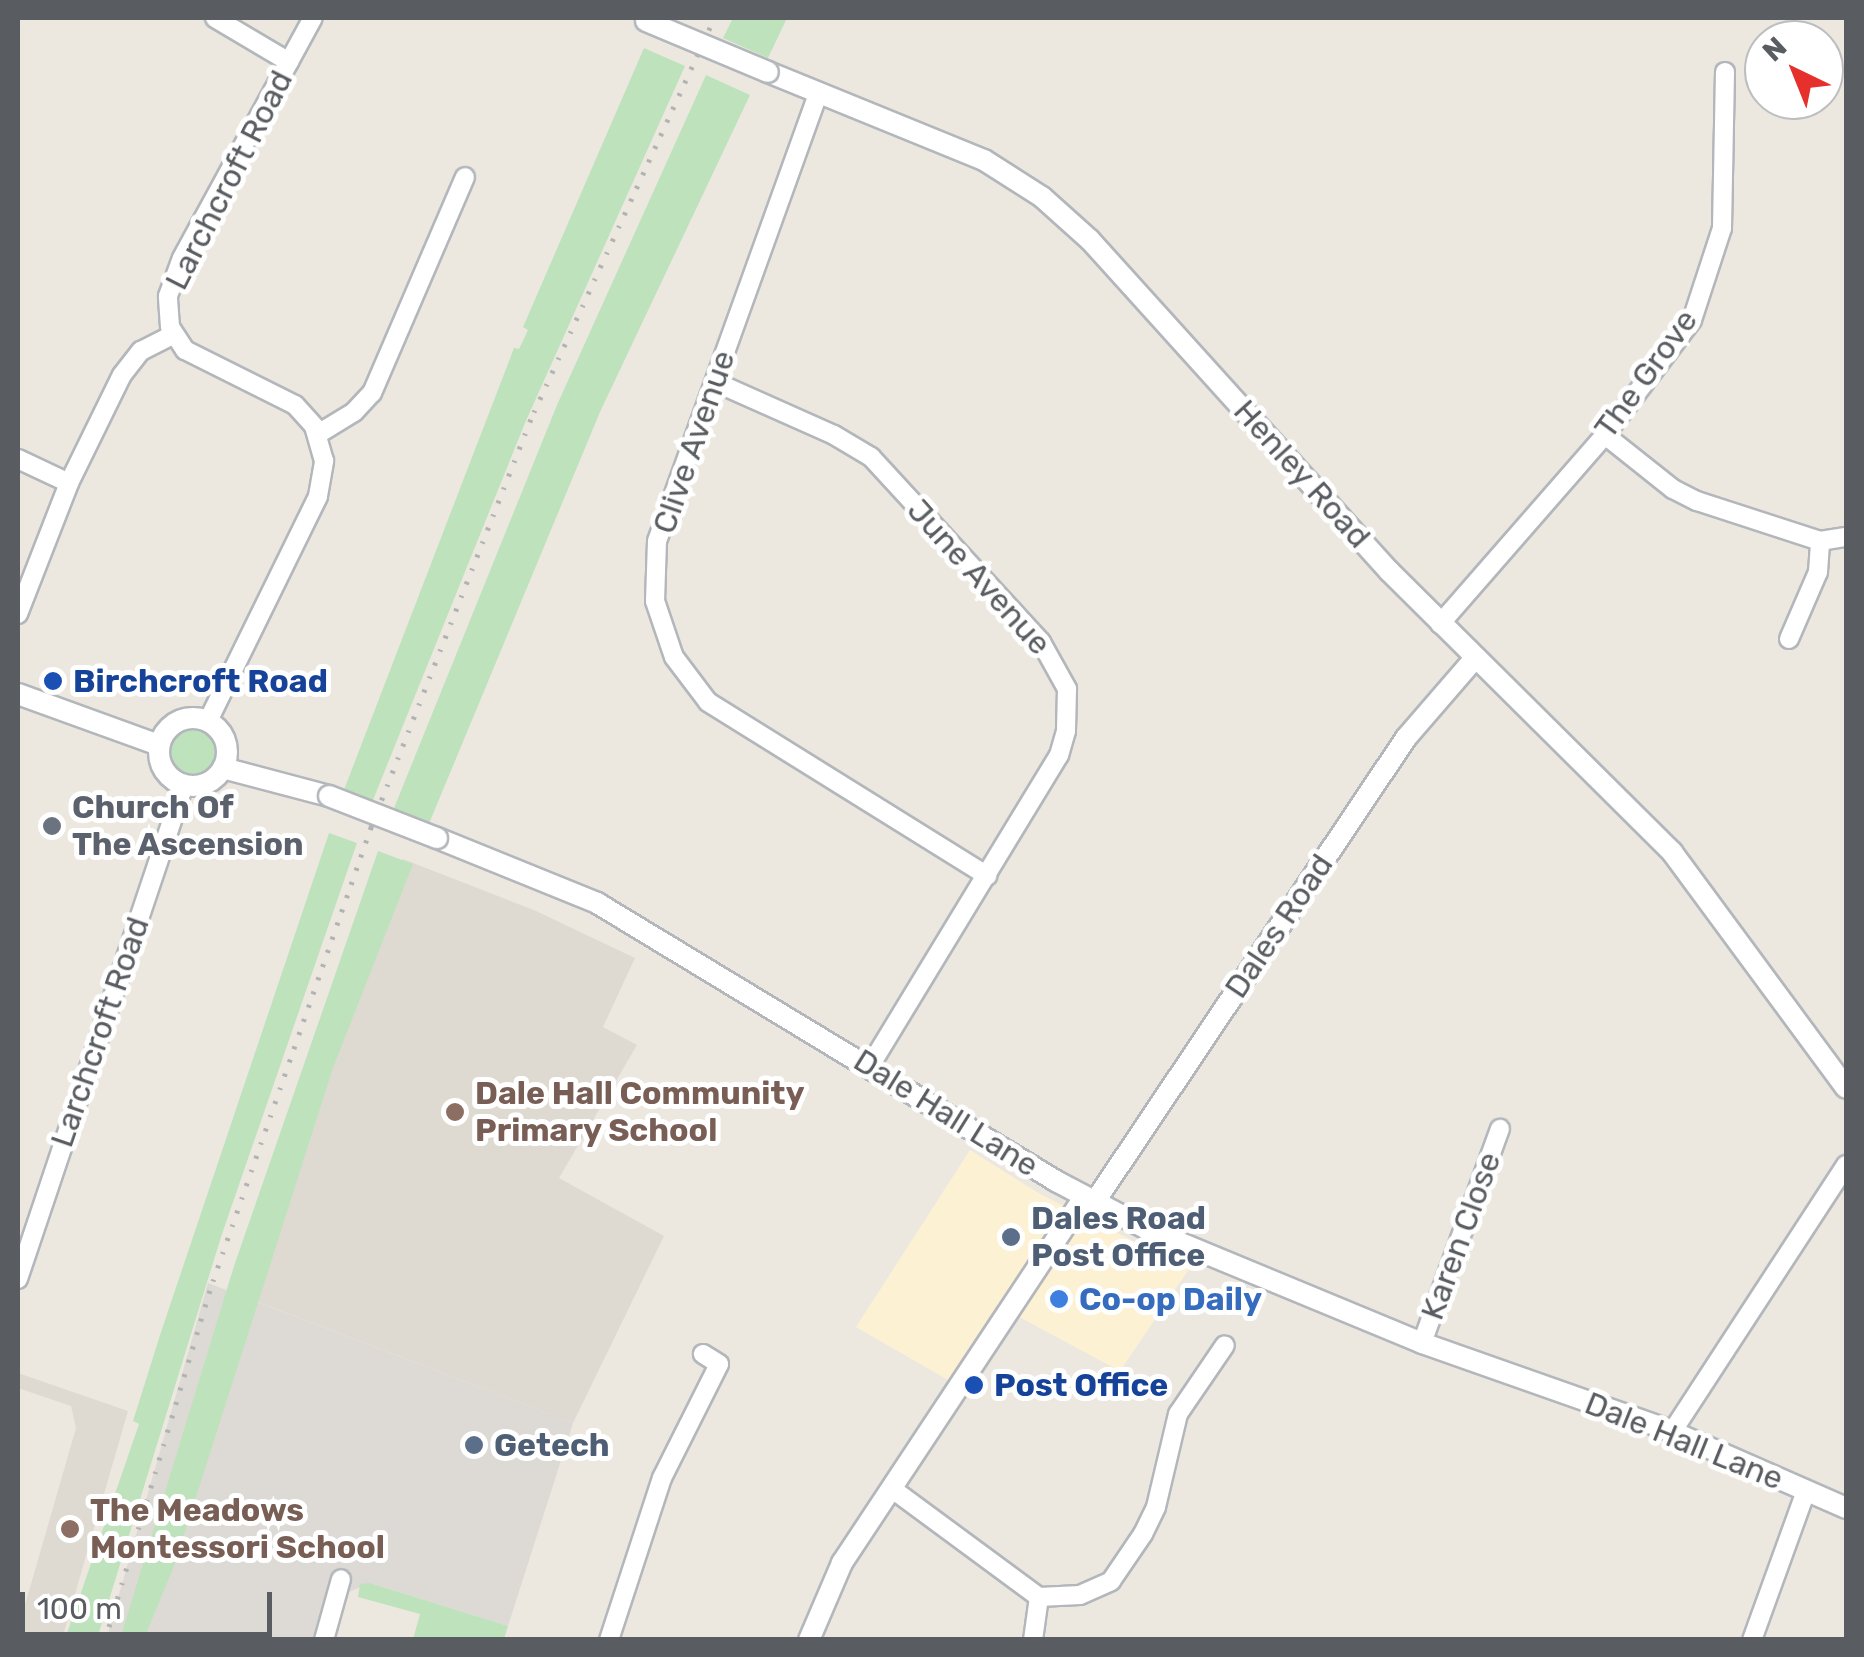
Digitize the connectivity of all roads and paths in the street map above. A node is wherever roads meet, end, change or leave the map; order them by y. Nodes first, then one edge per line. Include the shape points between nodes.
1 (215, 18) edge
2 (313, 18) edge
3 (642, 19) edge
4 (289, 62) junction
5 (1724, 72) dead end
6 (818, 94) junction
7 (466, 177) dead end
8 (174, 334) junction
9 (715, 382) junction
10 (318, 434) junction
11 (1605, 435) junction
12 (18, 459) edge
13 (69, 483) junction
14 (1846, 537) edge
15 (1820, 541) junction
16 (18, 614) edge
17 (1440, 624) junction
18 (1790, 639) dead end
19 (1475, 658) junction
20 (18, 694) edge
21 (208, 721) junction
22 (159, 746) junction
23 (223, 768) junction
24 (184, 785) junction
25 (987, 876) junction
26 (870, 1066) junction
27 (1846, 1088) edge
28 (1500, 1129) dead end
29 (1846, 1165) edge
30 (1090, 1200) junction
31 (18, 1208) edge
32 (38, 1214) junction
33 (18, 1279) edge
34 (1422, 1343) junction
35 (1225, 1345) dead end
36 (703, 1354) dead end
37 (1672, 1432) junction
38 (890, 1488) junction
39 (1806, 1491) junction
40 (1846, 1508) edge
41 (341, 1579) dead end
42 (1039, 1597) junction
43 (613, 1638) edge
44 (324, 1640) edge
45 (808, 1640) edge
46 (1032, 1640) edge
47 (1752, 1640) edge

1 - 4 street
2 - 4 street, Larchcroft Road
3 - 6 street, Henley Road, bridge
4 - 8 street, Larchcroft Road via 174,274 166,308
5 - 11 street, The Grove via 1722,228 1714,253 1692,320
6 - 9 street, Clive Avenue
6 - 17 street, Henley Road via 954,146 1060,212
7 - 10 street via 372,393
8 - 10 street, Larchcroft Road via 204,363 295,405
8 - 13 street via 127,366
9 - 25 street, Clive Avenue via 657,540 655,601 674,657 708,702
9 - 25 street, June Avenue via 871,457 1055,662 1068,708 1059,755
10 - 21 street via 324,461 318,496
11 - 15 street via 1674,489
11 - 17 street, The Grove
12 - 13 street
13 - 16 street
14 - 15 street
15 - 18 street via 1818,572
17 - 19 street, Henley Road
19 - 27 street, Henley Road via 1672,852
19 - 30 street, Dales Road via 1406,738
20 - 22 street
21 - 22 street via 178,721
21 - 23 street via 224,736
22 - 24 street via 162,766
23 - 24 street via 211,781
23 - 26 street, Dale Hall Lane, bridge via 329,796 597,903
24 - 32 street, Larchcroft Road
25 - 26 street, June Avenue
26 - 30 street, Dale Hall Lane
28 - 34 street, Karen Close
29 - 37 street
30 - 34 street, Dale Hall Lane via 1264,1281
30 - 38 street, Dales Road
31 - 32 street
32 - 33 street, Larchcroft Road
34 - 37 street, Dale Hall Lane
35 - 42 street via 1178,1414 1156,1507 1126,1561 1111,1581 1080,1595
36 - 43 street via 719,1364 662,1478
37 - 39 street, Dale Hall Lane
38 - 42 street
38 - 45 street, Dales Road via 842,1563
39 - 40 street, Dale Hall Lane
39 - 47 street
41 - 44 street
42 - 46 street

